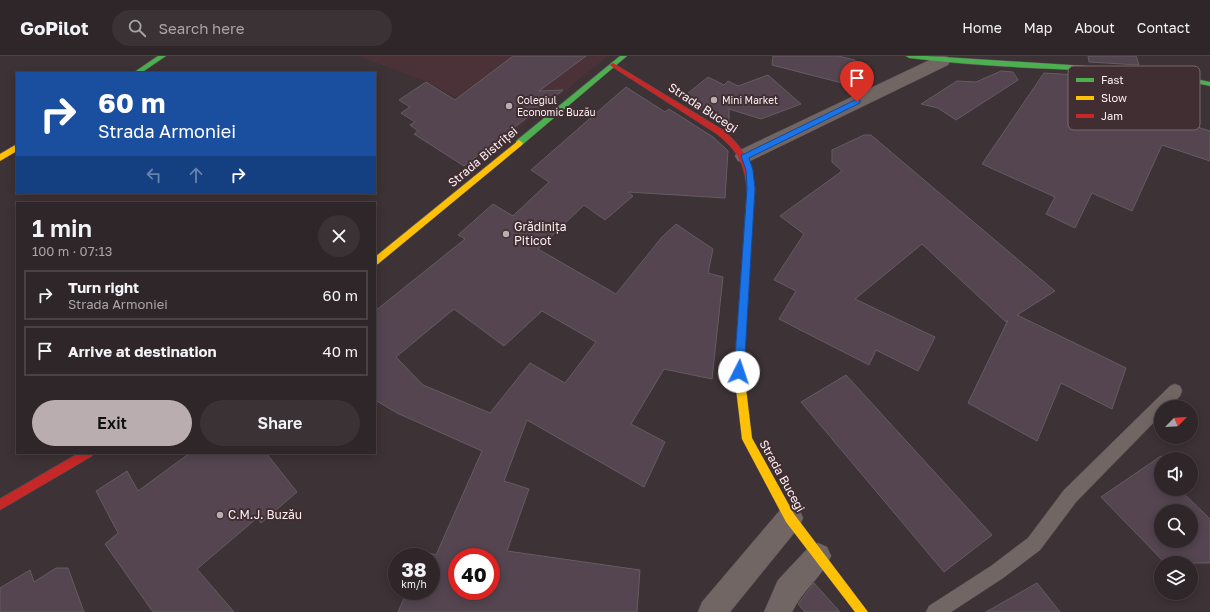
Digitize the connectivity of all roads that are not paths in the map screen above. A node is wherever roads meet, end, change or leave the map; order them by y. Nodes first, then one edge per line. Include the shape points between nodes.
1 (163, 56) edge
2 (624, 56) edge
3 (908, 56) edge
4 (942, 61) junction
5 (613, 65) junction
6 (1068, 67) edge
7 (138, 72) edge
8 (1200, 81) edge
9 (1210, 84) edge
10 (16, 148) edge
11 (744, 156) junction
12 (0, 158) edge
13 (376, 261) edge
14 (1175, 391) dead end
15 (86, 454) edge
16 (0, 505) edge
17 (790, 518) junction
18 (818, 556) junction
19 (712, 612) edge
20 (778, 612) edge
21 (862, 612) edge
22 (935, 612) edge

1 - 7 street
2 - 5 street, Strada Bistriței
3 - 4 street
4 - 6 street
4 - 11 street
5 - 11 street, Strada Bucegi via 720,132 736,144
5 - 13 street, Strada Bistriței
8 - 9 street
10 - 12 street
11 - 17 street, Strada Bucegi via 750,170 751,189 739,372 747,439
14 - 22 lane via 1070,496 1034,544 998,572
15 - 16 street
17 - 18 street, Strada Bucegi
17 - 19 street
18 - 20 street via 788,590
18 - 21 street, Strada Bucegi

